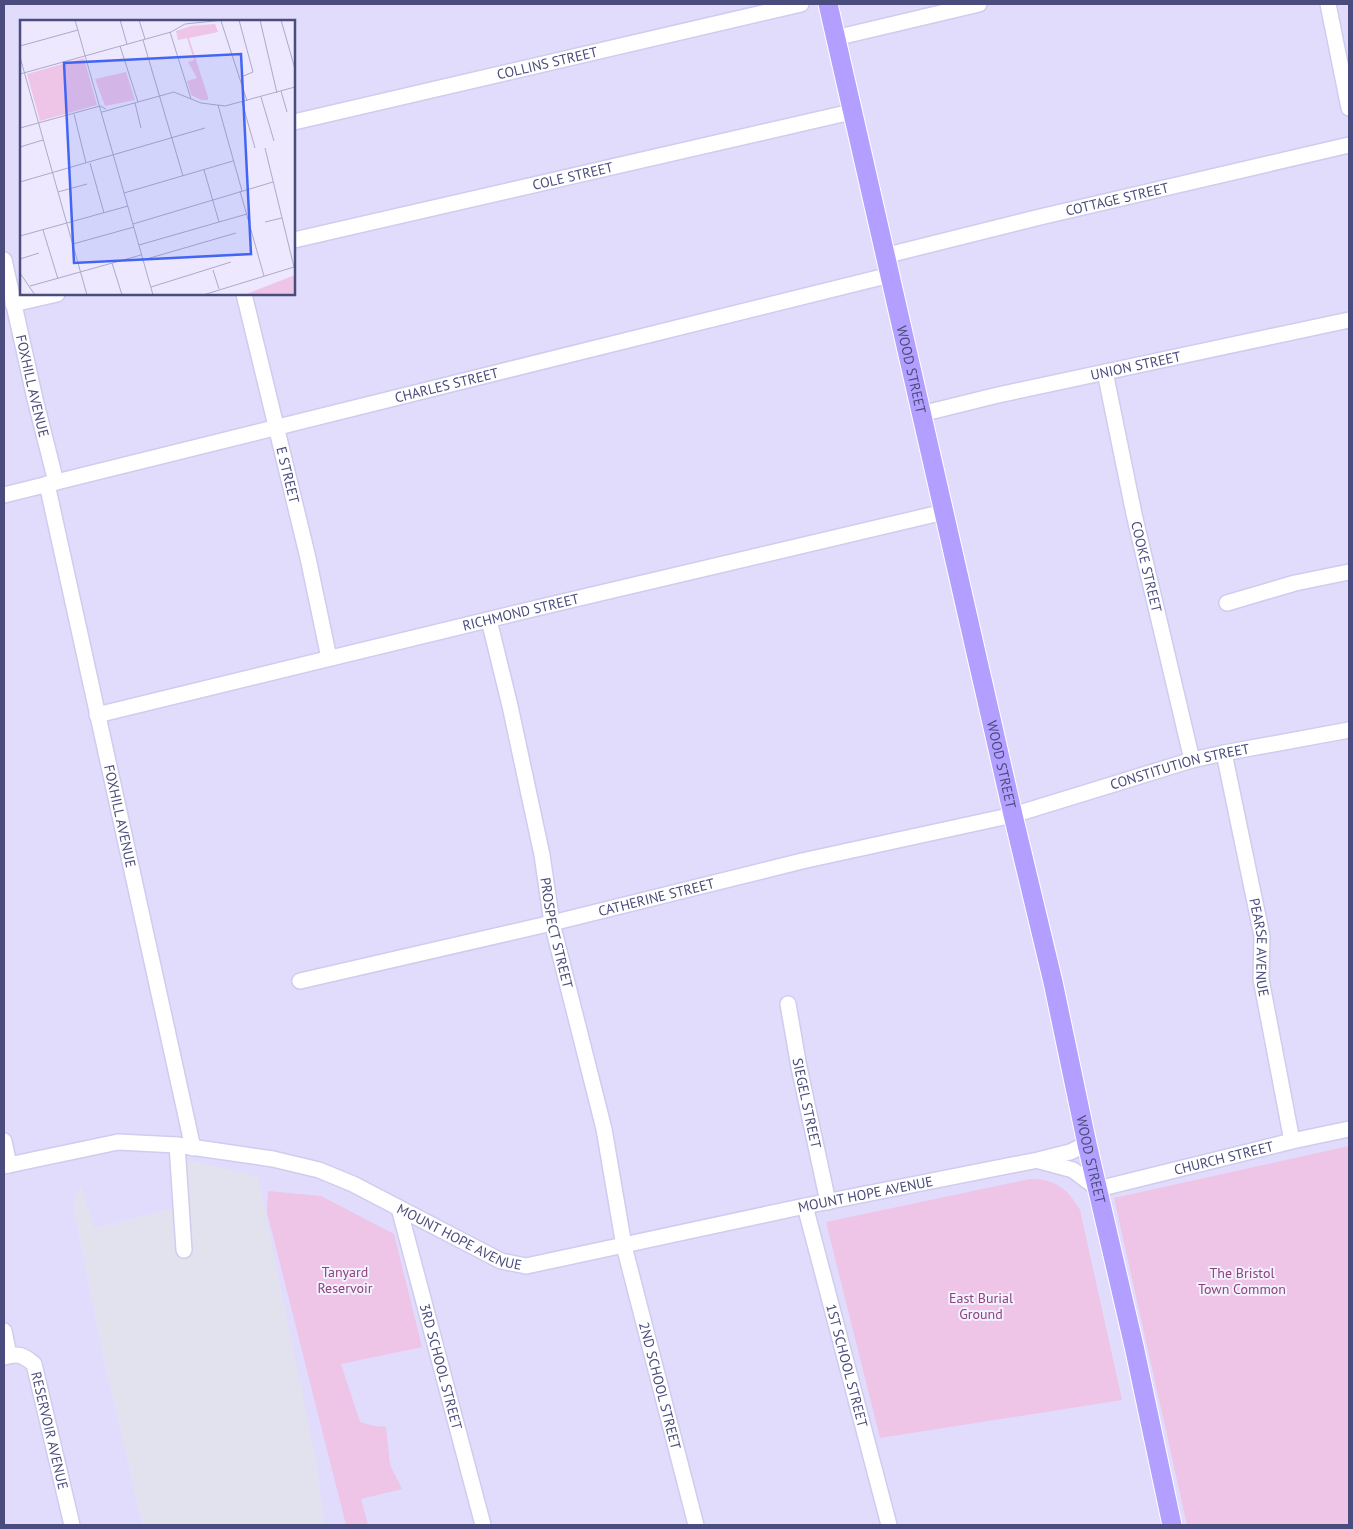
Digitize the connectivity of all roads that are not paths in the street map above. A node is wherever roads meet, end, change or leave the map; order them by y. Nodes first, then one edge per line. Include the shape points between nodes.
1 (801, 4) edge
2 (828, 4) edge
3 (979, 4) edge
4 (1328, 4) edge
5 (835, 38) junction
6 (1349, 108) edge
7 (851, 112) junction
8 (295, 122) edge
9 (1349, 145) edge
10 (295, 240) edge
11 (884, 256) junction
12 (4, 260) edge
13 (890, 275) junction
14 (52, 295) edge
15 (244, 295) edge
16 (13, 304) junction
17 (1349, 320) edge
18 (1105, 372) junction
19 (921, 414) junction
20 (275, 427) junction
21 (52, 483) junction
22 (4, 494) edge
23 (944, 512) junction
24 (1349, 572) edge
25 (1227, 602) dead end
26 (489, 620) junction
27 (329, 658) junction
28 (97, 715) junction
29 (1349, 730) edge
30 (1224, 753) junction
31 (1192, 760) junction
32 (1013, 815) junction
33 (552, 923) junction
34 (300, 981) dead end
35 (788, 1004) dead end
36 (1349, 1129) edge
37 (4, 1141) edge
38 (1292, 1141) junction
39 (1086, 1144) junction
40 (177, 1145) junction
41 (193, 1148) junction
42 (1038, 1160) junction
43 (6, 1165) edge
44 (1098, 1189) junction
45 (828, 1202) junction
46 (805, 1206) junction
47 (399, 1208) junction
48 (624, 1246) junction
49 (184, 1250) dead end
50 (4, 1331) edge
51 (6, 1356) edge
52 (72, 1525) edge
53 (483, 1525) edge
54 (696, 1525) edge
55 (889, 1525) edge
56 (1172, 1525) edge

1 - 8 street, COLLINS STREET
2 - 5 main road, WOOD STREET
3 - 5 street
4 - 6 street
5 - 7 main road, WOOD STREET
7 - 10 street, COLE STREET
7 - 11 main road, WOOD STREET
9 - 11 street, COTTAGE STREET
11 - 13 main road, WOOD STREET
12 - 16 street, FOXHILL AVENUE
13 - 19 main road, WOOD STREET
13 - 20 street, CHARLES STREET
14 - 16 street
15 - 20 street, E STREET
16 - 21 street, FOXHILL AVENUE
17 - 18 street, UNION STREET
18 - 19 street, UNION STREET
18 - 31 street, COOKE STREET via 1134,514
19 - 23 main road, WOOD STREET
20 - 21 street, CHARLES STREET
20 - 27 street, E STREET
21 - 22 street, CHARLES STREET
21 - 28 street, FOXHILL AVENUE
23 - 26 street, RICHMOND STREET
23 - 32 main road, WOOD STREET
24 - 25 street
26 - 27 street, RICHMOND STREET
26 - 33 street, PROSPECT STREET via 542,855
27 - 28 street, RICHMOND STREET
28 - 41 street, FOXHILL AVENUE
29 - 30 street, CONSTITUTION STREET
30 - 31 street, CONSTITUTION STREET
30 - 38 street, PEARSE AVENUE via 1262,936 1261,979
31 - 32 street, CONSTITUTION STREET
32 - 33 street, CATHERINE STREET via 802,861
32 - 39 main road, WOOD STREET via 1053,982
33 - 34 street, CATHERINE STREET
33 - 48 street, PROSPECT STREET via 604,1129
35 - 45 street, SIEGEL STREET
36 - 38 street, CHURCH STREET
37 - 43 street
38 - 44 street, CHURCH STREET
39 - 42 street, MOUNT HOPE AVENUE via 1070,1152
39 - 44 main road, WOOD STREET
40 - 41 street, MOUNT HOPE AVENUE
40 - 43 street, MOUNT HOPE AVENUE via 118,1142
40 - 49 street
41 - 47 street, MOUNT HOPE AVENUE via 256,1156 314,1169 354,1184
42 - 44 street, MOUNT HOPE AVENUE via 1073,1170
42 - 45 street, MOUNT HOPE AVENUE
44 - 56 main road, WOOD STREET
45 - 46 street, MOUNT HOPE AVENUE
46 - 48 street, MOUNT HOPE AVENUE
46 - 55 street, 1ST SCHOOL STREET
47 - 48 street, MOUNT HOPE AVENUE via 516,1266 536,1265
47 - 53 street, 3RD SCHOOL STREET
48 - 54 street, 2ND SCHOOL STREET
50 - 51 street
51 - 52 street, RESERVOIR AVENUE via 24,1356 34,1364

